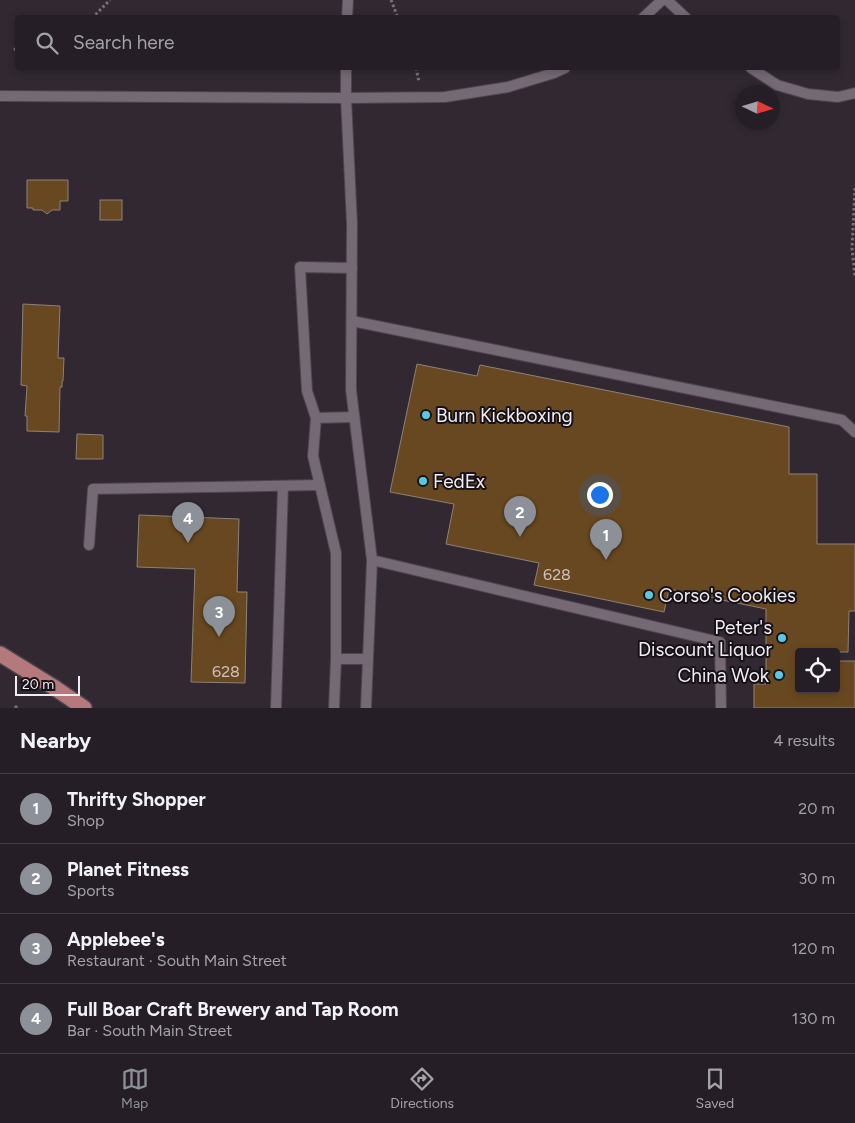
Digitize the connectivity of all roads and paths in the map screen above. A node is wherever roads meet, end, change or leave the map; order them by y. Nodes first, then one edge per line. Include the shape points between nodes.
1 (110, 0) edge
2 (348, 0) edge
3 (391, 0) edge
4 (662, 0) edge
5 (667, 0) edge
6 (95, 15) edge
7 (347, 15) edge
8 (397, 15) edge
9 (646, 15) edge
10 (683, 15) edge
11 (346, 70) edge
12 (560, 70) edge
13 (753, 70) edge
14 (855, 93) edge
15 (0, 96) edge
16 (346, 98) junction
17 (855, 188) edge
18 (352, 268) junction
19 (855, 277) edge
20 (352, 321) junction
21 (354, 417) junction
22 (316, 418) junction
23 (855, 432) edge
24 (320, 485) junction
25 (283, 486) junction
26 (89, 545) dead end
27 (372, 560) junction
28 (0, 654) edge
29 (368, 658) junction
30 (336, 659) junction
31 (84, 708) edge
32 (276, 708) edge
33 (334, 708) edge
34 (366, 708) edge
35 (721, 708) edge

1 - 6 path
2 - 7 lane
3 - 8 path
4 - 9 lane
5 - 10 lane
11 - 16 lane
12 - 16 lane via 508,87 445,97
13 - 14 lane via 777,85 808,94 838,97
15 - 16 lane
16 - 18 lane
17 - 19 path via 852,248
18 - 20 lane
18 - 22 lane via 300,267 307,391
20 - 21 lane
20 - 23 lane via 842,420
21 - 22 lane
21 - 27 lane
22 - 24 lane via 312,456
24 - 25 lane
24 - 30 lane via 336,553
25 - 26 lane via 93,489
25 - 32 lane
27 - 29 lane
27 - 35 lane via 720,642
28 - 31 main road
29 - 30 lane
29 - 34 lane
30 - 33 lane

